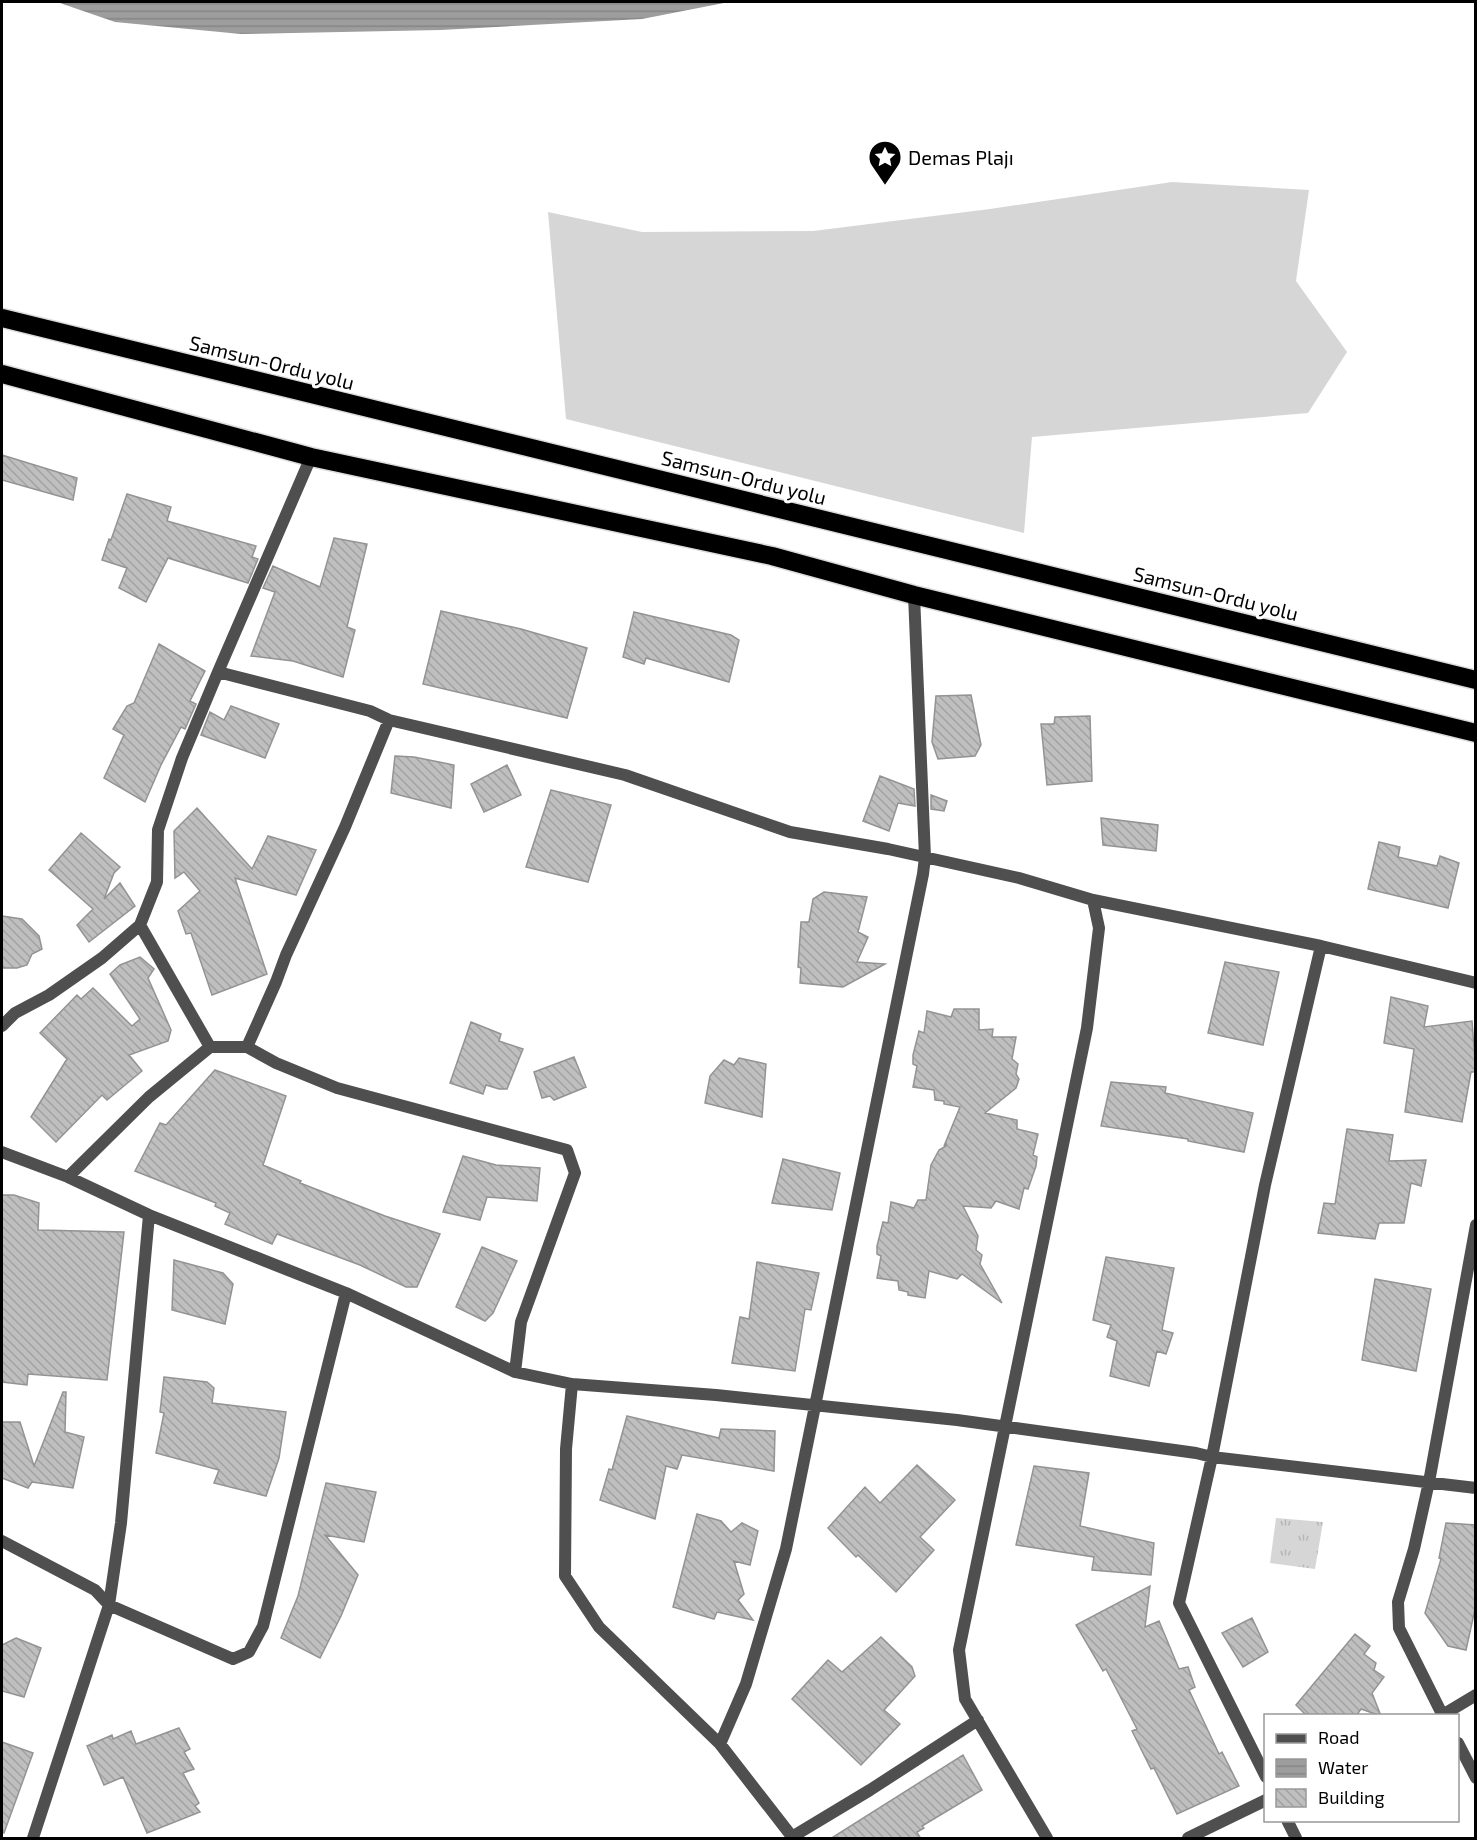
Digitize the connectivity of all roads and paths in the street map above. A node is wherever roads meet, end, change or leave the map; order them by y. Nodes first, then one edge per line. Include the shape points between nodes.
1 (2, 318) edge
2 (2, 374) edge
3 (311, 457) junction
4 (914, 595) junction
5 (218, 672) junction
6 (1476, 680) edge
7 (389, 720) junction
8 (1476, 733) edge
9 (926, 857) junction
10 (1093, 900) junction
11 (140, 925) junction
12 (1321, 946) junction
13 (1476, 983) edge
14 (2, 1026) edge
15 (210, 1047) junction
16 (247, 1047) junction
17 (2, 1152) edge
18 (68, 1178) junction
19 (149, 1215) junction
20 (1476, 1225) edge
21 (346, 1293) junction
22 (515, 1372) junction
23 (572, 1384) junction
24 (814, 1405) junction
25 (1006, 1427) junction
26 (1212, 1457) junction
27 (1429, 1482) junction
28 (1476, 1488) edge
29 (2, 1541) edge
30 (109, 1605) junction
31 (1476, 1695) edge
32 (1442, 1714) edge
33 (1444, 1714) edge
34 (978, 1720) junction
35 (720, 1744) junction
36 (1459, 1745) edge
37 (1264, 1773) edge
38 (1476, 1778) edge
39 (1264, 1801) edge
40 (1288, 1822) edge
41 (793, 1838) edge
42 (33, 1839) edge
43 (1047, 1839) edge
44 (1188, 1839) edge
45 (1296, 1839) edge

1 - 6 highway, Samsun-Ordu yolu
2 - 3 highway
3 - 4 highway via 772,556
3 - 5 street
4 - 8 highway
4 - 9 street
5 - 7 street via 370,711
5 - 11 street via 182,758 158,830 157,882
7 - 9 street via 625,775 790,832
7 - 16 street
9 - 10 street
9 - 24 street
10 - 12 street
10 - 25 street via 1098,928 1086,1028
11 - 14 street via 102,958 15,1013
11 - 15 street
12 - 13 street
12 - 26 street via 1265,1185
15 - 16 street
15 - 18 street via 149,1097
16 - 22 street via 337,1088 567,1150 575,1173 521,1322
17 - 18 street
18 - 19 street
19 - 21 street
19 - 30 street via 121,1523
20 - 27 street
21 - 22 street
21 - 30 street via 263,1626 249,1652 233,1659
22 - 23 street
23 - 24 street
23 - 35 street via 566,1449 565,1576 599,1627
24 - 25 street
24 - 35 street via 786,1549 746,1684
25 - 26 street
25 - 34 street via 959,1650 965,1700
26 - 27 street
26 - 37 street via 1179,1603
27 - 28 street
27 - 32 street via 1398,1602 1399,1628
29 - 30 street via 95,1590
30 - 42 street
31 - 33 street
34 - 41 street
34 - 43 street
35 - 41 street
36 - 38 street
39 - 44 street
40 - 45 street

